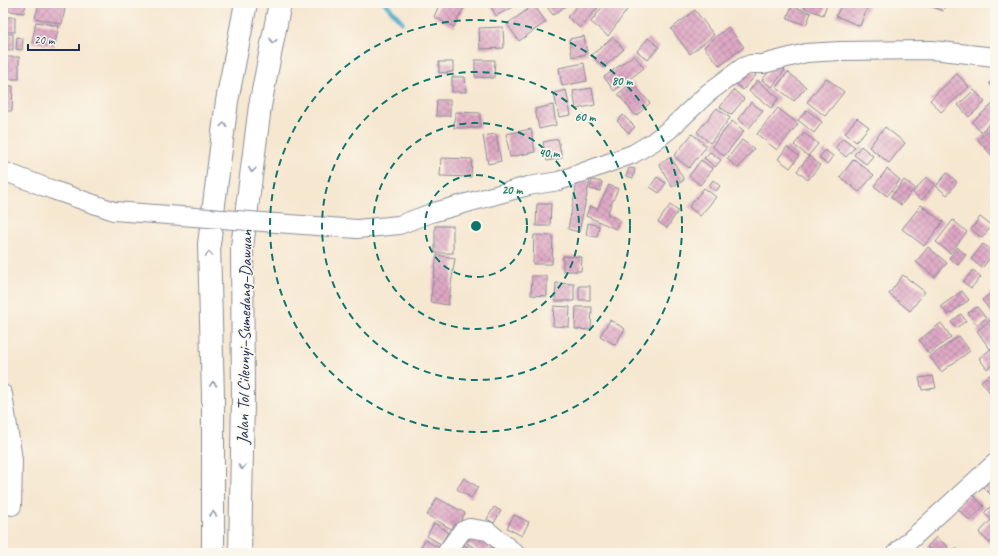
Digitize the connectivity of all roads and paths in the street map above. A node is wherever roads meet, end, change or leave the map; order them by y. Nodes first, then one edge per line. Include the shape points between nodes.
1 (246, 3) edge
2 (280, 3) edge
3 (995, 57) edge
4 (3, 171) edge
5 (3, 394) edge
6 (995, 463) edge
7 (12, 506) dead end
8 (213, 553) edge
9 (240, 553) edge
10 (446, 553) edge
11 (515, 553) edge
12 (896, 553) edge

8 -> 1 highway, Jalan Tol Cileunyi–Sumedang–Dawuan via 213,397 209,244 227,101
2 -> 9 highway, Jalan Tol Cileunyi–Sumedang–Dawuan via 260,106 242,247 243,401
3 - 4 street, bridge via 932,50 840,51 806,53 763,64 751,64 708,92 670,129 633,154 559,180 431,213 399,225 357,229 114,211
5 - 7 street via 13,460
6 - 12 street
10 - 11 street via 462,531 469,528 488,531

